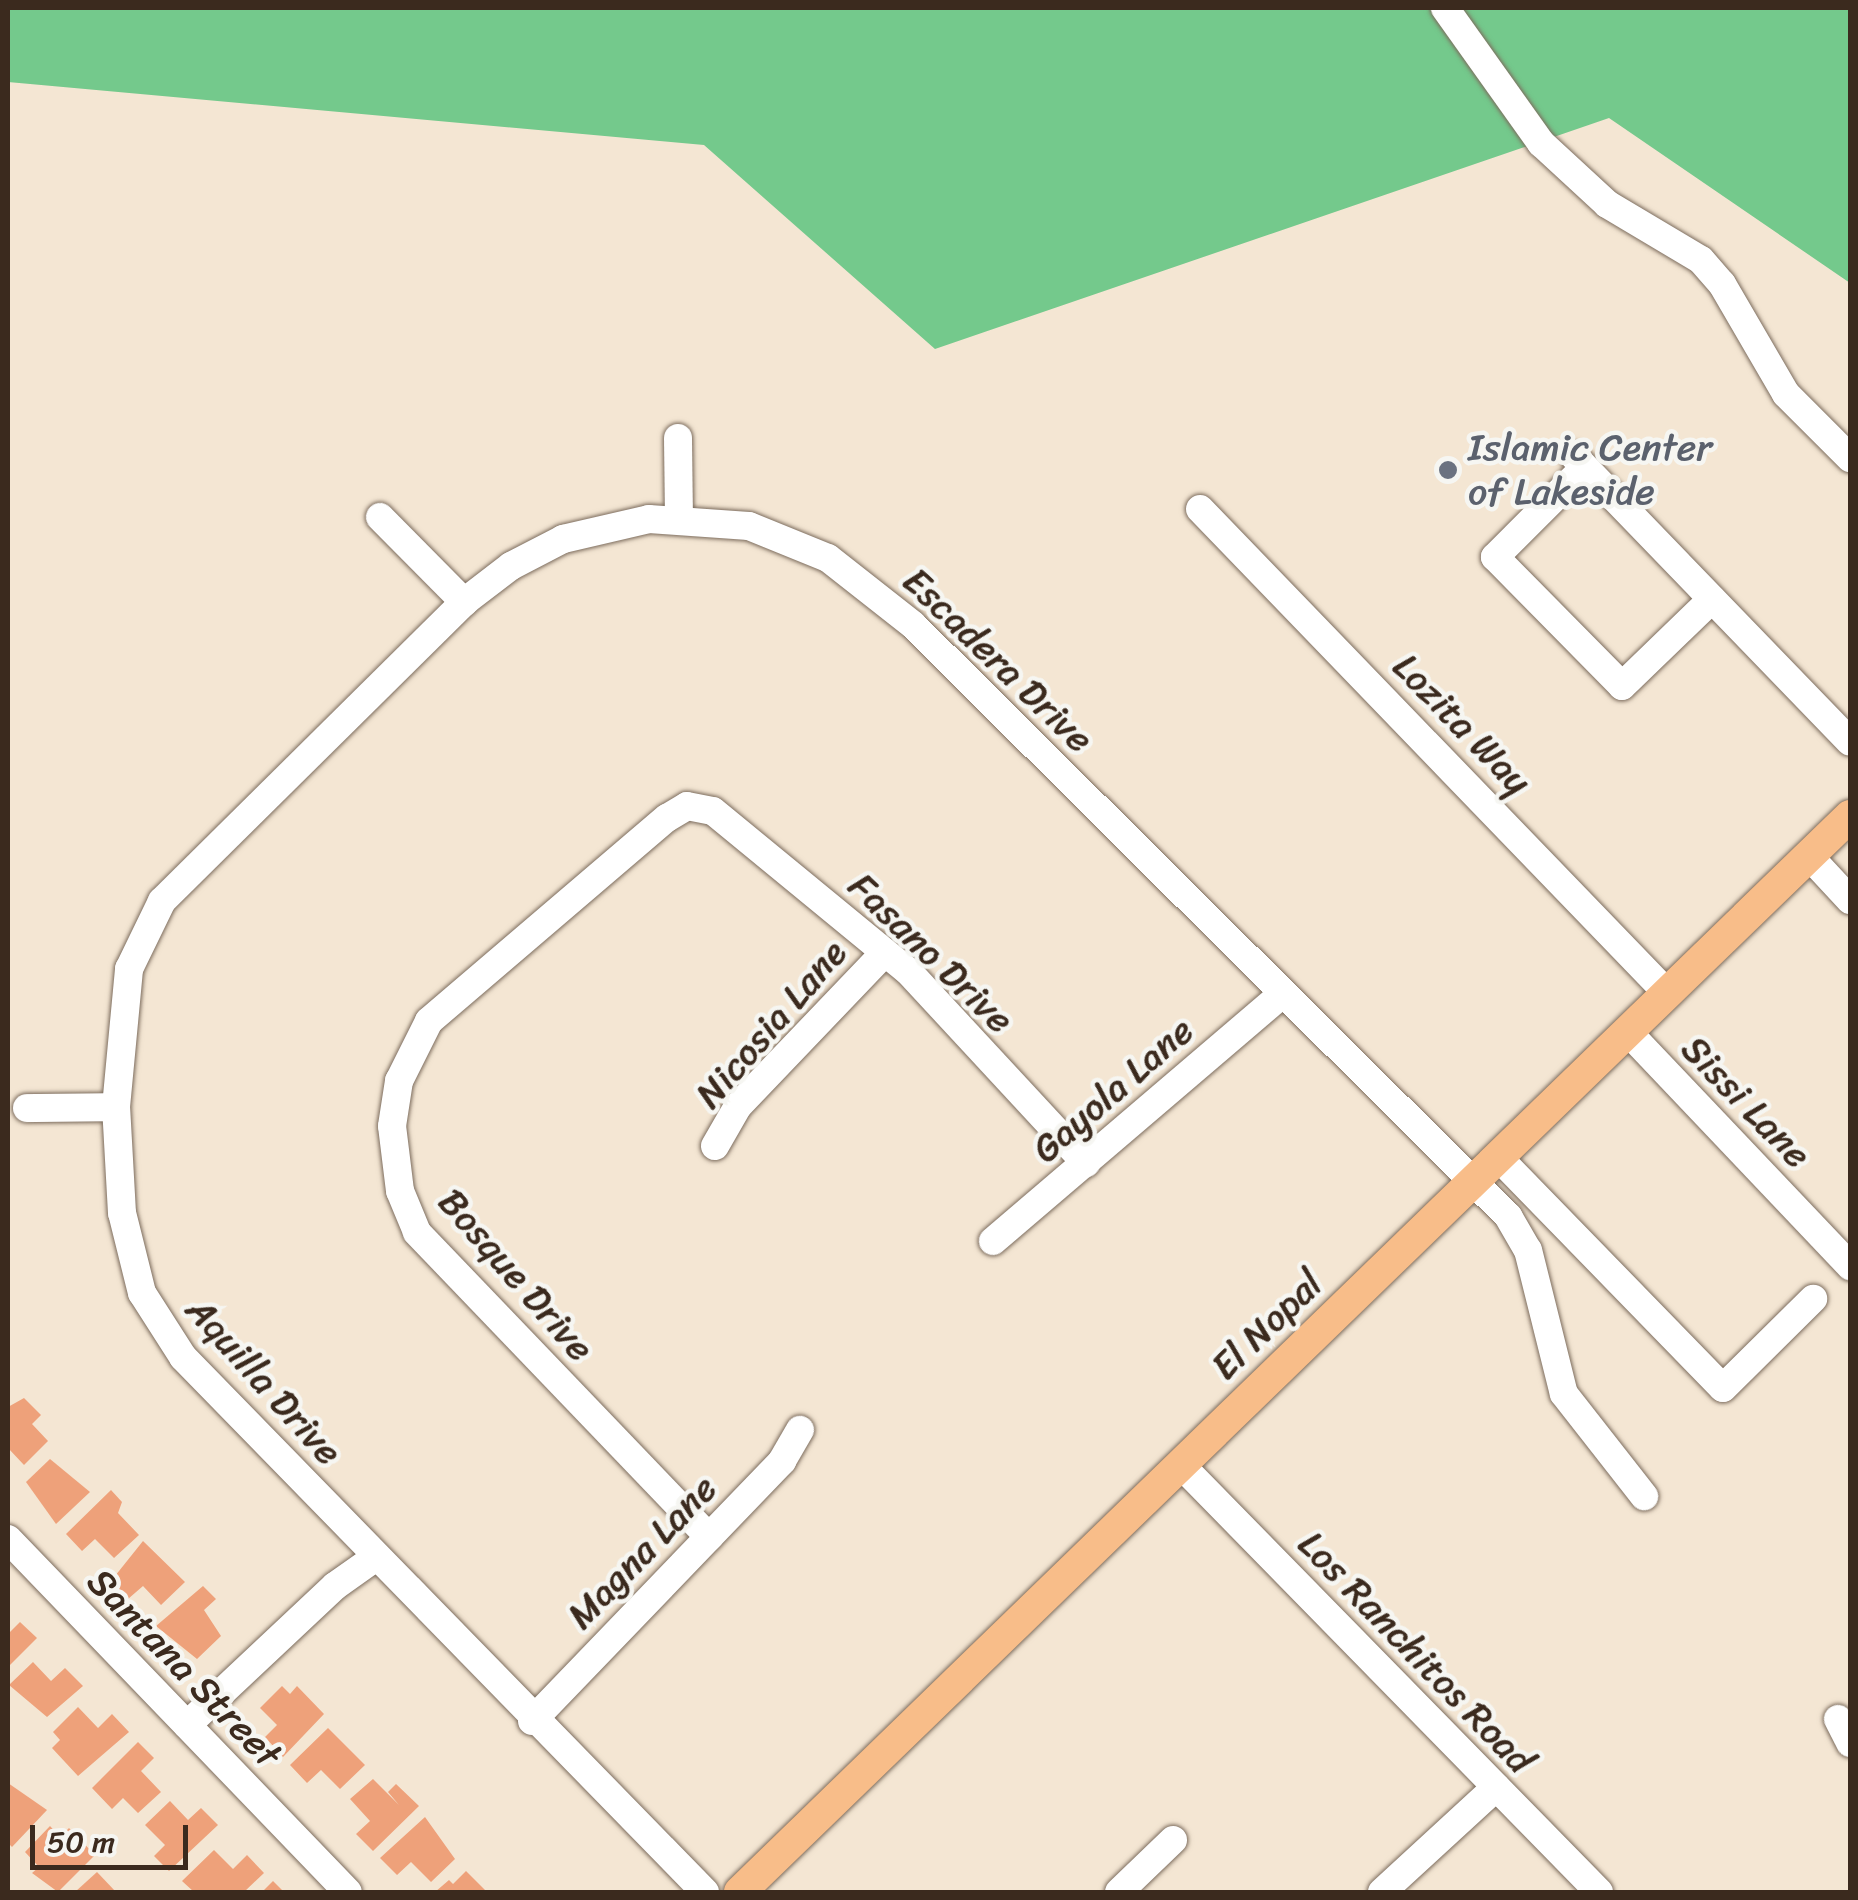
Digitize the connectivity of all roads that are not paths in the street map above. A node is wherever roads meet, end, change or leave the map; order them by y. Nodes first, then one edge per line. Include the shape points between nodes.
1 (1446, 8) edge
2 (678, 438) dead end
3 (1850, 458) edge
4 (1200, 510) dead end
5 (380, 517) dead end
6 (678, 518) junction
7 (1712, 599) junction
8 (464, 602) junction
9 (1850, 742) edge
10 (713, 811) joint
11 (1850, 816) edge
12 (1810, 857) junction
13 (1850, 900) edge
14 (884, 953) junction
15 (1282, 994) junction
16 (1668, 994) junction
17 (1628, 1032) junction
18 (116, 1106) junction
19 (27, 1108) dead end
20 (715, 1146) dead end
21 (1498, 1158) junction
22 (1086, 1163) junction
23 (1474, 1182) junction
24 (993, 1241) dead end
25 (1850, 1266) edge
26 (1813, 1300) dead end
27 (800, 1430) dead end
28 (1180, 1464) junction
29 (1644, 1496) dead end
30 (708, 1537) junction
31 (8, 1539) edge
32 (376, 1557) junction
33 (532, 1721) junction
34 (187, 1725) junction
35 (1496, 1787) junction
36 (1173, 1840) dead end
37 (348, 1892) edge
38 (705, 1892) edge
39 (740, 1892) edge
40 (1118, 1892) edge
41 (1382, 1892) edge
42 (1599, 1892) edge

1 - 3 street via 1540,143 1607,204 1701,260 1786,394
2 - 6 street
4 - 16 street, Lozita Way
5 - 8 street
6 - 8 street, Escadera Drive via 620,523 563,539 510,566
6 - 15 street, Escadera Drive via 778,535 870,587
7 - 7 street via 1578,461 1495,558 1622,686
7 - 9 street
8 - 18 street, Aquilla Drive via 162,901 129,969
10 - 14 street, Fasano Drive
10 - 30 street, Bosque Drive via 687,806 667,818 428,1021 403,1071 392,1126 400,1191 417,1232
11 - 12 main road, El Nopal
12 - 13 street
12 - 16 main road, El Nopal
14 - 20 street, Nicosia Lane via 738,1106
14 - 22 street, Fasano Drive
15 - 22 street, Gayola Lane
15 - 23 street, Escadera Drive
16 - 17 main road, El Nopal
17 - 21 main road, El Nopal
17 - 25 street, Sissi Lane
18 - 19 street
18 - 32 street, Aquilla Drive via 126,1240 154,1318 183,1357
21 - 23 main road, El Nopal
21 - 26 street via 1723,1388
22 - 24 street, Gayola Lane
23 - 28 main road, El Nopal
23 - 29 street, Escadera Drive via 1508,1216 1528,1250 1564,1394
27 - 30 street, Magna Lane via 782,1462
28 - 35 street, Los Ranchitos Road
28 - 39 main road, El Nopal
30 - 33 street, Magna Lane
31 - 34 street, Santana Street
32 - 33 street, Aquilla Drive
32 - 34 street via 335,1586
33 - 38 street, Aquilla Drive
34 - 37 street, Santana Street
35 - 41 street
35 - 42 street, Los Ranchitos Road
36 - 40 street

